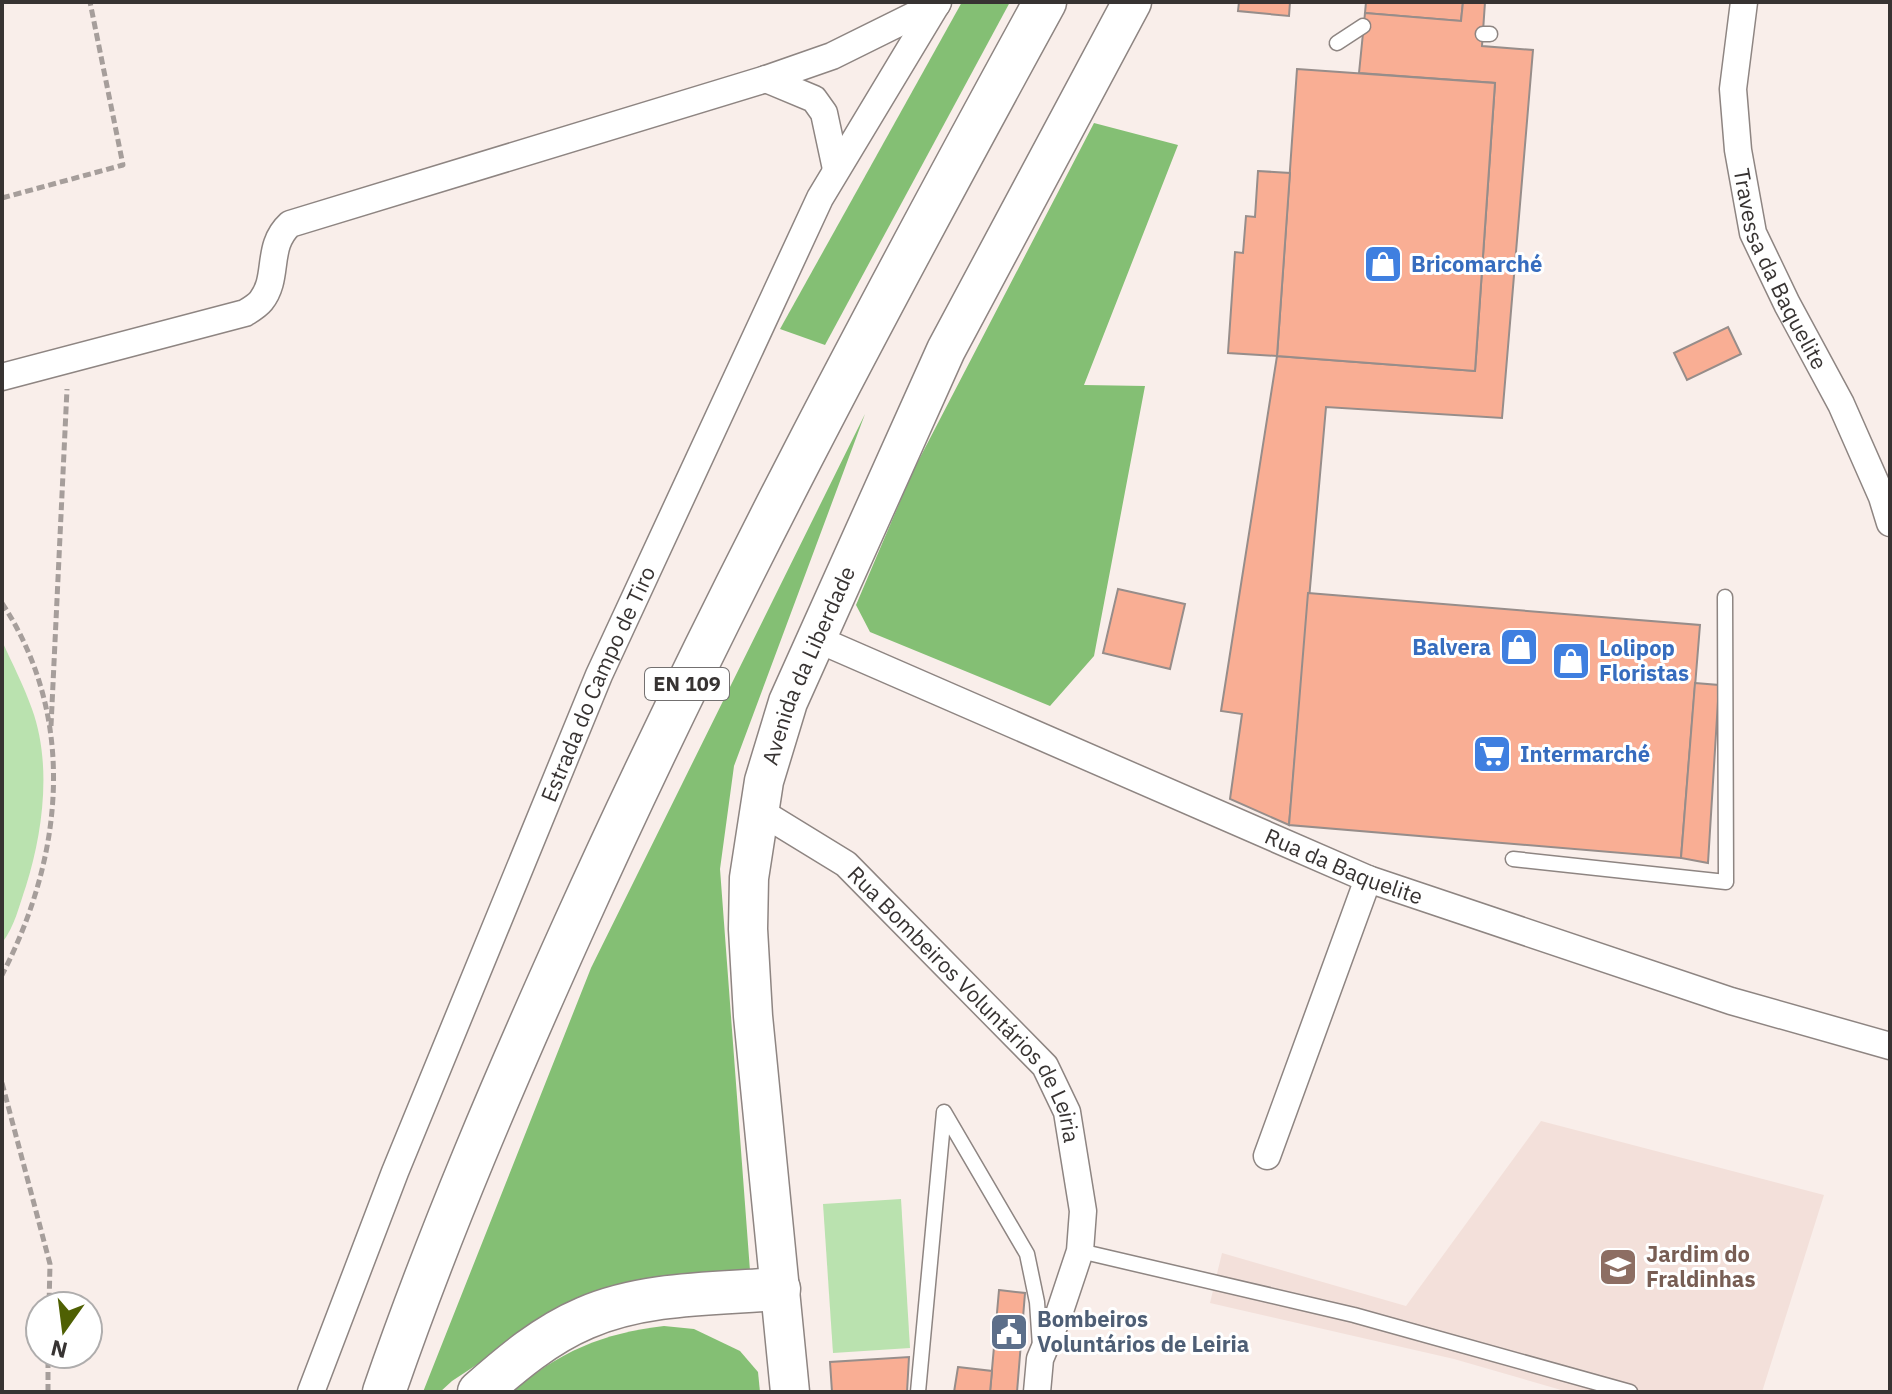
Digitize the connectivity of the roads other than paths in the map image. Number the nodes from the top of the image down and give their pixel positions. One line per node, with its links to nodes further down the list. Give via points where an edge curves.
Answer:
1 (1045, 2): 22 (main road, EN 109, via 875,314 666,729 495,1106)
2 (1132, 2): 12 (street, Avenida da Liberdade, via 965,312)
3 (1744, 2): 10 (street, Travessa da Baquelite, via 1733,89 1753,233 1841,404)
4 (938, 3): 7 (street, via 832,56); 8 (street, Estrada do Campo de Tiro)
5 (1363, 26): 6 (lane)
6 (1337, 43)
7 (766, 79): 8 (street, via 814,99 824,113); 9 (street, via 290,224 279,234 260,302 245,313)
8 (836, 169): 21 (street, Estrada do Campo de Tiro, via 599,675 395,1172)
9 (2, 377)
10 (1890, 523)
11 (1725, 597): 14 (lane, via 1726,882)
12 (817, 639): 13 (street, Avenida da Liberdade, via 779,729); 15 (street, Rua da Baquelite)
13 (758, 810): 18 (street, Rua Bombeiros Voluntários de Leiria, via 846,864 1045,1066 1067,1112 1083,1211); 19 (street, Avenida da Liberdade, via 749,878 750,966)
14 (1513, 859)
15 (1368, 879): 16 (street, Rua da Baquelite, via 1716,996); 17 (street)
16 (1890, 1046)
17 (1267, 1156)
18 (1080, 1251): 20 (street, Rua Bombeiros Voluntários de Leiria); 27 (lane, via 1354,1315)
19 (779, 1289): 23 (main road, via 683,1296 585,1317 544,1339); 24 (street, Avenida da Liberdade)
20 (1040, 1359): 25 (lane, via 1037,1302 1027,1254 944,1112); 26 (street, Rua Bombeiros Voluntários de Leiria)
21 (311, 1392)
22 (384, 1392)
23 (479, 1392)
24 (790, 1392)
25 (918, 1392)
26 (1037, 1392)
27 (1630, 1392)

